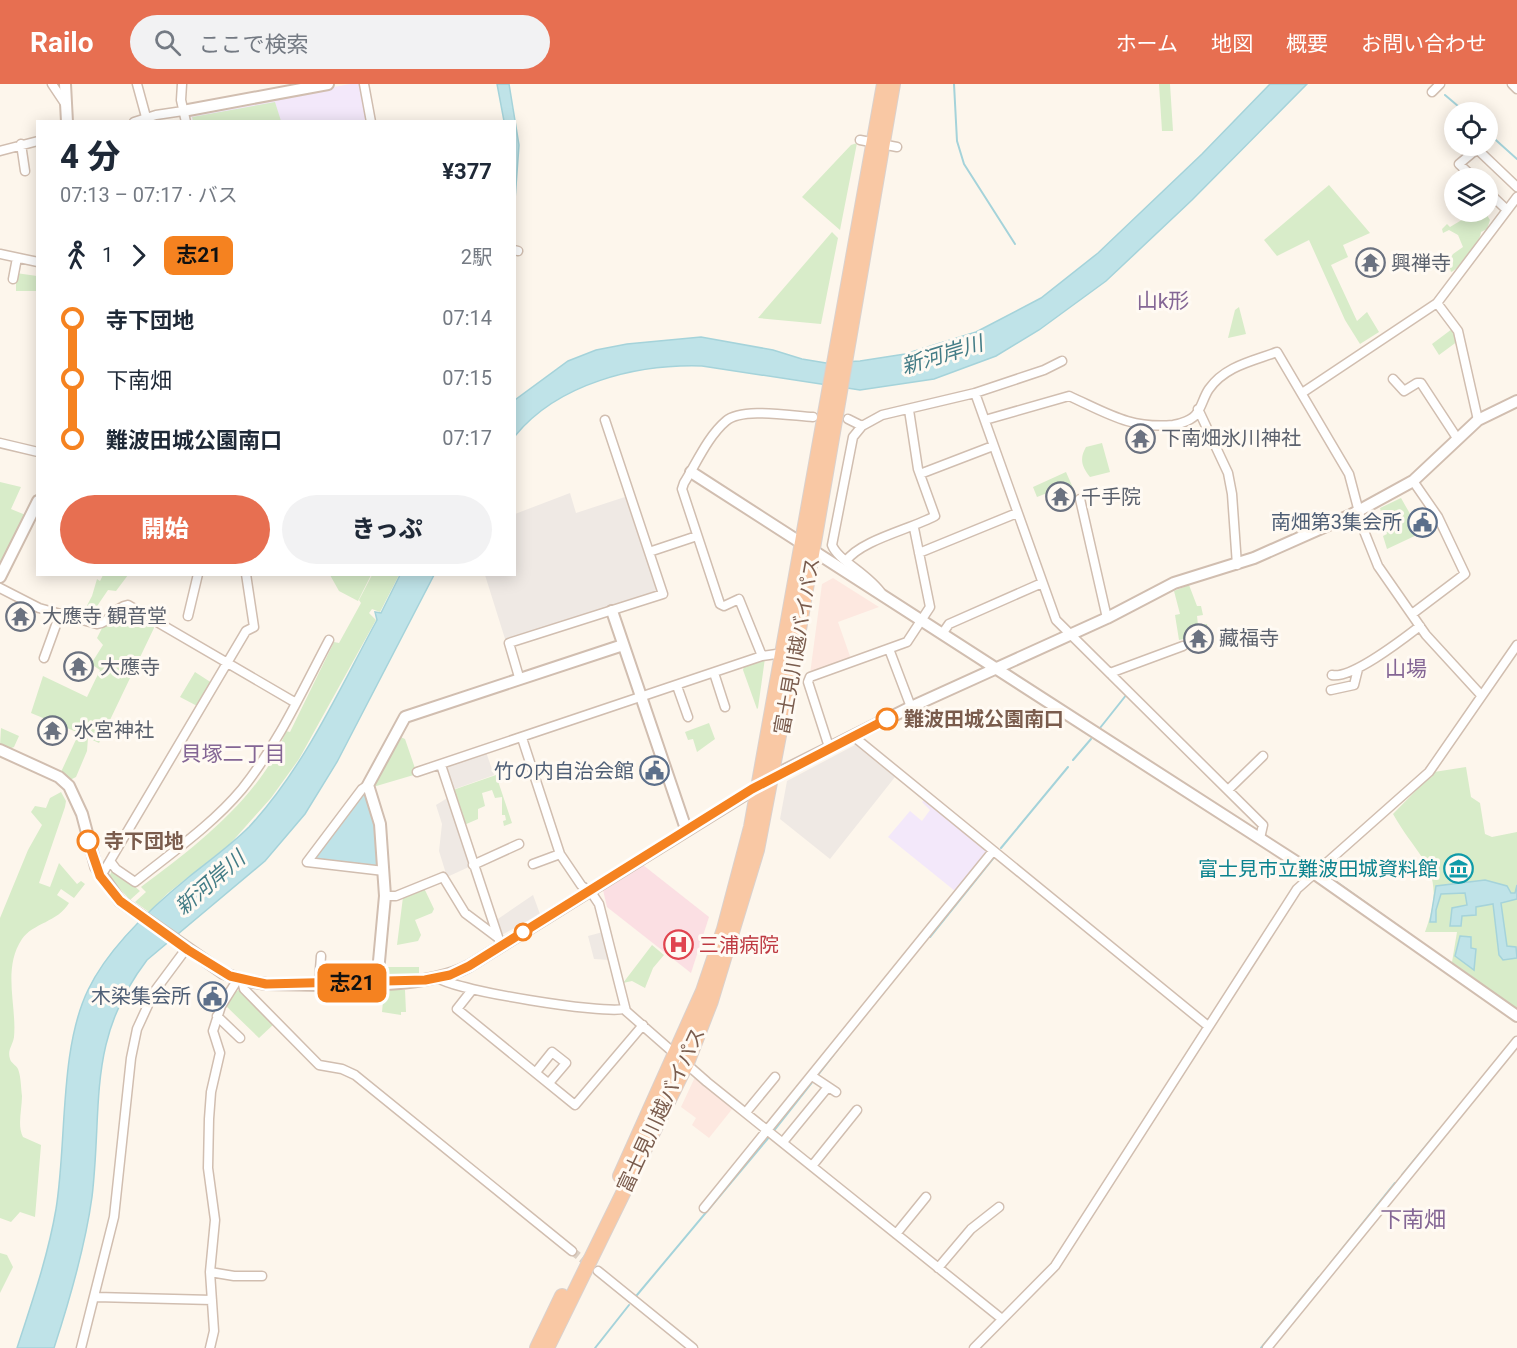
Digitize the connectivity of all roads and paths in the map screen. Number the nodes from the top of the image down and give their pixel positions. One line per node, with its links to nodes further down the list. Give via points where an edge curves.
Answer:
1 (52, 84): 13 (street)
2 (65, 84): 13 (street)
3 (137, 84): 15 (street)
4 (182, 84): 14 (street)
5 (328, 84): 14 (street)
6 (364, 84): 18 (street)
7 (884, 84): 21 (highway, 富士見川越バイパス)
8 (893, 84): 21 (highway, 富士見川越バイパス)
9 (1440, 84): 12 (street)
10 (1512, 84): 11 (street)
11 (1517, 89)
12 (1431, 93)
13 (66, 105): 16 (street)
14 (185, 116): 15 (street)
15 (146, 117): 17 (street)
16 (67, 120)
17 (139, 120)
18 (371, 120)
19 (36, 141): 20 (street)
20 (21, 144): 22 (street); 26 (street)
21 (878, 144): 62 (highway, 富士見川越バイパス)
22 (0, 151)
23 (1463, 168): 24 (street, via 1459,164 1477,149)
24 (1497, 168)
25 (1498, 169): 27 (street)
26 (25, 171)
27 (1517, 187)
28 (1517, 197): 30 (street)
29 (1498, 201): 30 (street)
30 (1507, 210): 35 (street)
31 (0, 254): 32 (street)
32 (17, 258): 33 (street); 34 (street)
33 (36, 262)
34 (13, 279)
35 (1437, 303): 39 (street); 47 (street, via 1458,331)
36 (1062, 361): 38 (street)
37 (1393, 379): 49 (street, via 1404,390 1421,383)
38 (975, 393): 42 (street); 46 (street)
39 (1302, 393): 41 (street, via 1277,352 1232,368 1210,387); 58 (street, via 1349,474)
40 (1517, 401): 47 (street)
41 (1198, 409): 46 (street, via 1197,414 1180,424 1150,427 1125,423 1069,396); 66 (street, via 1228,472)
42 (909, 410): 48 (street, via 882,415); 54 (street)
43 (813, 417): 53 (street, via 747,413 733,416 717,430)
44 (848, 419): 48 (street)
45 (605, 420): 63 (street)
46 (985, 420): 51 (street)
47 (1478, 420): 49 (street)
48 (862, 426): 65 (street, via 853,437 832,537 835,553)
49 (1457, 438): 55 (street)
50 (0, 443): 52 (street)
51 (993, 446): 54 (street); 59 (street)
52 (36, 452)
53 (691, 472): 61 (street, via 682,489); 62 (street)
54 (920, 474): 60 (street, via 936,513)
55 (1413, 481): 58 (street); 75 (street, via 1438,517 1465,574)
56 (1080, 500): 77 (street)
57 (36, 505): 69 (street)
58 (1359, 511): 66 (street); 75 (street, via 1375,560)
59 (1017, 513): 64 (street); 70 (street)
60 (914, 528): 64 (street); 65 (street, via 871,544)
61 (697, 536): 63 (street); 88 (street, via 720,604 739,599)
62 (807, 548): 72 (street); 87 (highway, 富士見川越バイパス); 112 (highway, 富士見川越バイパス)
63 (649, 552): 73 (street, via 663,594)
64 (919, 553): 78 (street, via 930,604)
65 (846, 561): 72 (street, via 873,581)
66 (1237, 565): 77 (street, via 1174,583)
67 (198, 576): 76 (street)
68 (246, 576): 90 (street, via 254,627 246,631)
69 (0, 577)
70 (1042, 583): 80 (street, via 949,624); 81 (street, via 1056,620)
71 (0, 588): 74 (street)
72 (883, 596): 78 (street)
73 (612, 611): 83 (street); 96 (street, via 509,643)
74 (60, 614): 89 (street); 90 (street, via 100,624 128,605)
75 (1412, 614): 79 (street)
76 (188, 616)
77 (1107, 618): 81 (street)
78 (922, 621): 80 (street); 86 (street, via 907,642)
79 (1420, 626): 92 (street); 99 (street)
80 (942, 634): 91 (street)
81 (1070, 635): 91 (street); 93 (street)
82 (329, 639): 101 (street)
83 (623, 645): 96 (street); 100 (street)
84 (1517, 645): 99 (street)
85 (1183, 646): 93 (street)
86 (889, 649): 103 (street); 107 (street, via 810,677)
87 (783, 653): 88 (street); 113 (highway, 富士見川越バイパス)
88 (762, 656): 94 (street)
89 (44, 658)
90 (227, 663): 101 (street); 121 (street)
91 (993, 669): 103 (street); 117 (street)
92 (1358, 669): 95 (street); 98 (street, via 1354,685)
93 (1110, 673): 115 (street)
94 (714, 674): 97 (street); 102 (street)
95 (1332, 675)
96 (519, 677): 114 (street, via 408,714)
97 (677, 686): 100 (street); 104 (street)
98 (1331, 690)
99 (1481, 695): 125 (street, via 1429,772)
100 (640, 698): 106 (street); 116 (street)
101 (296, 703): 121 (street, via 272,749 240,791 179,847 135,882)
102 (725, 707)
103 (911, 707): 105 (street)
104 (688, 717)
105 (853, 736): 107 (street); 119 (street)
106 (522, 738): 110 (street); 120 (street)
107 (829, 747): 112 (street)
108 (0, 750): 126 (street, via 59,777 69,786 82,814)
109 (1263, 756): 115 (street)
110 (441, 765): 111 (street); 123 (street)
111 (417, 772)
112 (773, 777): 113 (street); 145 (highway, 富士見川越バイパス, via 736,922)
113 (760, 784): 116 (street); 144 (highway, 富士見川越バイパス, via 724,929)
114 (368, 785): 124 (street, via 380,824); 124 (street, via 307,862)
115 (1228, 789): 117 (street, via 1263,825)
116 (686, 830): 127 (street)
117 (1260, 838): 125 (street)
118 (519, 844): 123 (street)
119 (993, 851): 141 (street); 148 (street)
120 (560, 854): 122 (street); 127 (street)
121 (110, 861): 126 (street)
122 (533, 864)
123 (473, 865): 129 (street)
124 (384, 871): 128 (street)
125 (1315, 874): 139 (street); 141 (street, via 1297,889)
126 (100, 876): 130 (street, via 115,896)
127 (588, 891): 129 (street); 137 (street, via 599,904)
128 (385, 896): 129 (street, via 396,896 443,877 465,913); 135 (street)
129 (499, 941): 132 (street, via 459,971)
130 (183, 950): 133 (street); 166 (street, via 154,992 134,1042 114,1217)
131 (321, 956): 134 (street)
132 (438, 978): 135 (street); 136 (street)
133 (240, 980): 134 (street, via 266,984); 138 (street); 161 (street, via 319,1065 355,1076)
134 (319, 983): 135 (street)
135 (377, 983)
136 (472, 990): 137 (street); 146 (street, via 457,1009)
137 (624, 1009): 140 (street)
138 (217, 1016): 142 (street); 164 (street, via 213,1034 220,1053 211,1092 208,1151 215,1220)
139 (1517, 1016)
140 (643, 1025): 144 (street); 149 (street, via 575,1105)
141 (1208, 1026): 168 (street, via 1055,1266)
142 (240, 1038)
143 (1517, 1041): 175 (street)
144 (676, 1053): 145 (street); 171 (highway, 富士見川越バイパス)
145 (687, 1063): 153 (street); 172 (highway, 富士見川越バイパス)
146 (536, 1072): 149 (street); 149 (street, via 552,1052 566,1063)
147 (775, 1077): 153 (street)
148 (814, 1077): 150 (street); 154 (street)
149 (549, 1083)
150 (828, 1086): 151 (street); 155 (street)
151 (836, 1092)
152 (857, 1110): 156 (street)
153 (747, 1111): 154 (street)
154 (770, 1132): 155 (street); 159 (street)
155 (783, 1142): 156 (street)
156 (812, 1166): 160 (street)
157 (926, 1197): 160 (street)
158 (999, 1207): 162 (street, via 971,1229)
159 (704, 1208)
160 (896, 1234): 162 (street)
161 (572, 1251)
162 (938, 1268): 168 (street)
163 (598, 1271): 173 (street)
164 (210, 1272): 165 (street); 167 (street)
165 (262, 1276)
166 (96, 1296): 167 (street); 169 (street)
167 (213, 1300): 170 (street)
168 (1002, 1319): 174 (street)
169 (81, 1348)
170 (210, 1348)
171 (537, 1348)
172 (547, 1348)
173 (693, 1348)
174 (974, 1348)
175 (1267, 1348)

